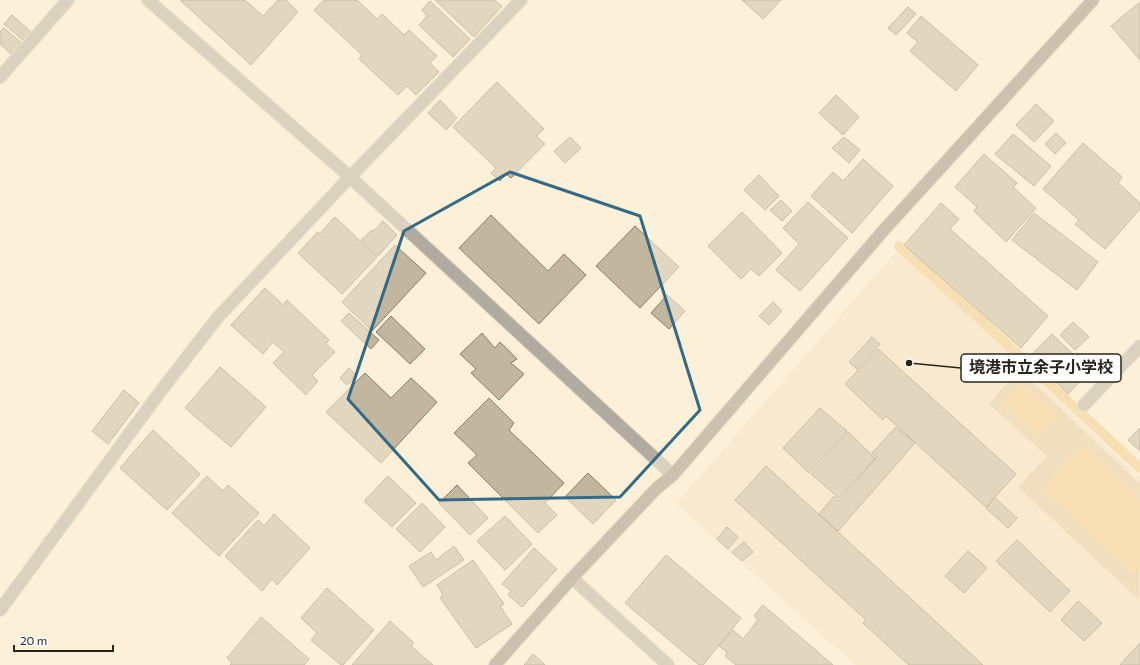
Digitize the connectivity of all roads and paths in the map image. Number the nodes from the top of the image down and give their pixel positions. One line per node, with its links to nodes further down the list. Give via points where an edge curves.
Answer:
1 (68, 0): 5 (lane)
2 (148, 0): 6 (lane)
3 (521, 0): 6 (lane)
4 (1094, 0): 9 (street, via 883,231)
5 (0, 77)
6 (350, 177): 9 (lane); 11 (lane, via 218,317)
7 (1140, 346): 8 (lane)
8 (1084, 405)
9 (673, 475): 10 (street, via 657,488)
10 (572, 578): 12 (street); 13 (lane)
11 (0, 610)
12 (495, 665)
13 (668, 665)

